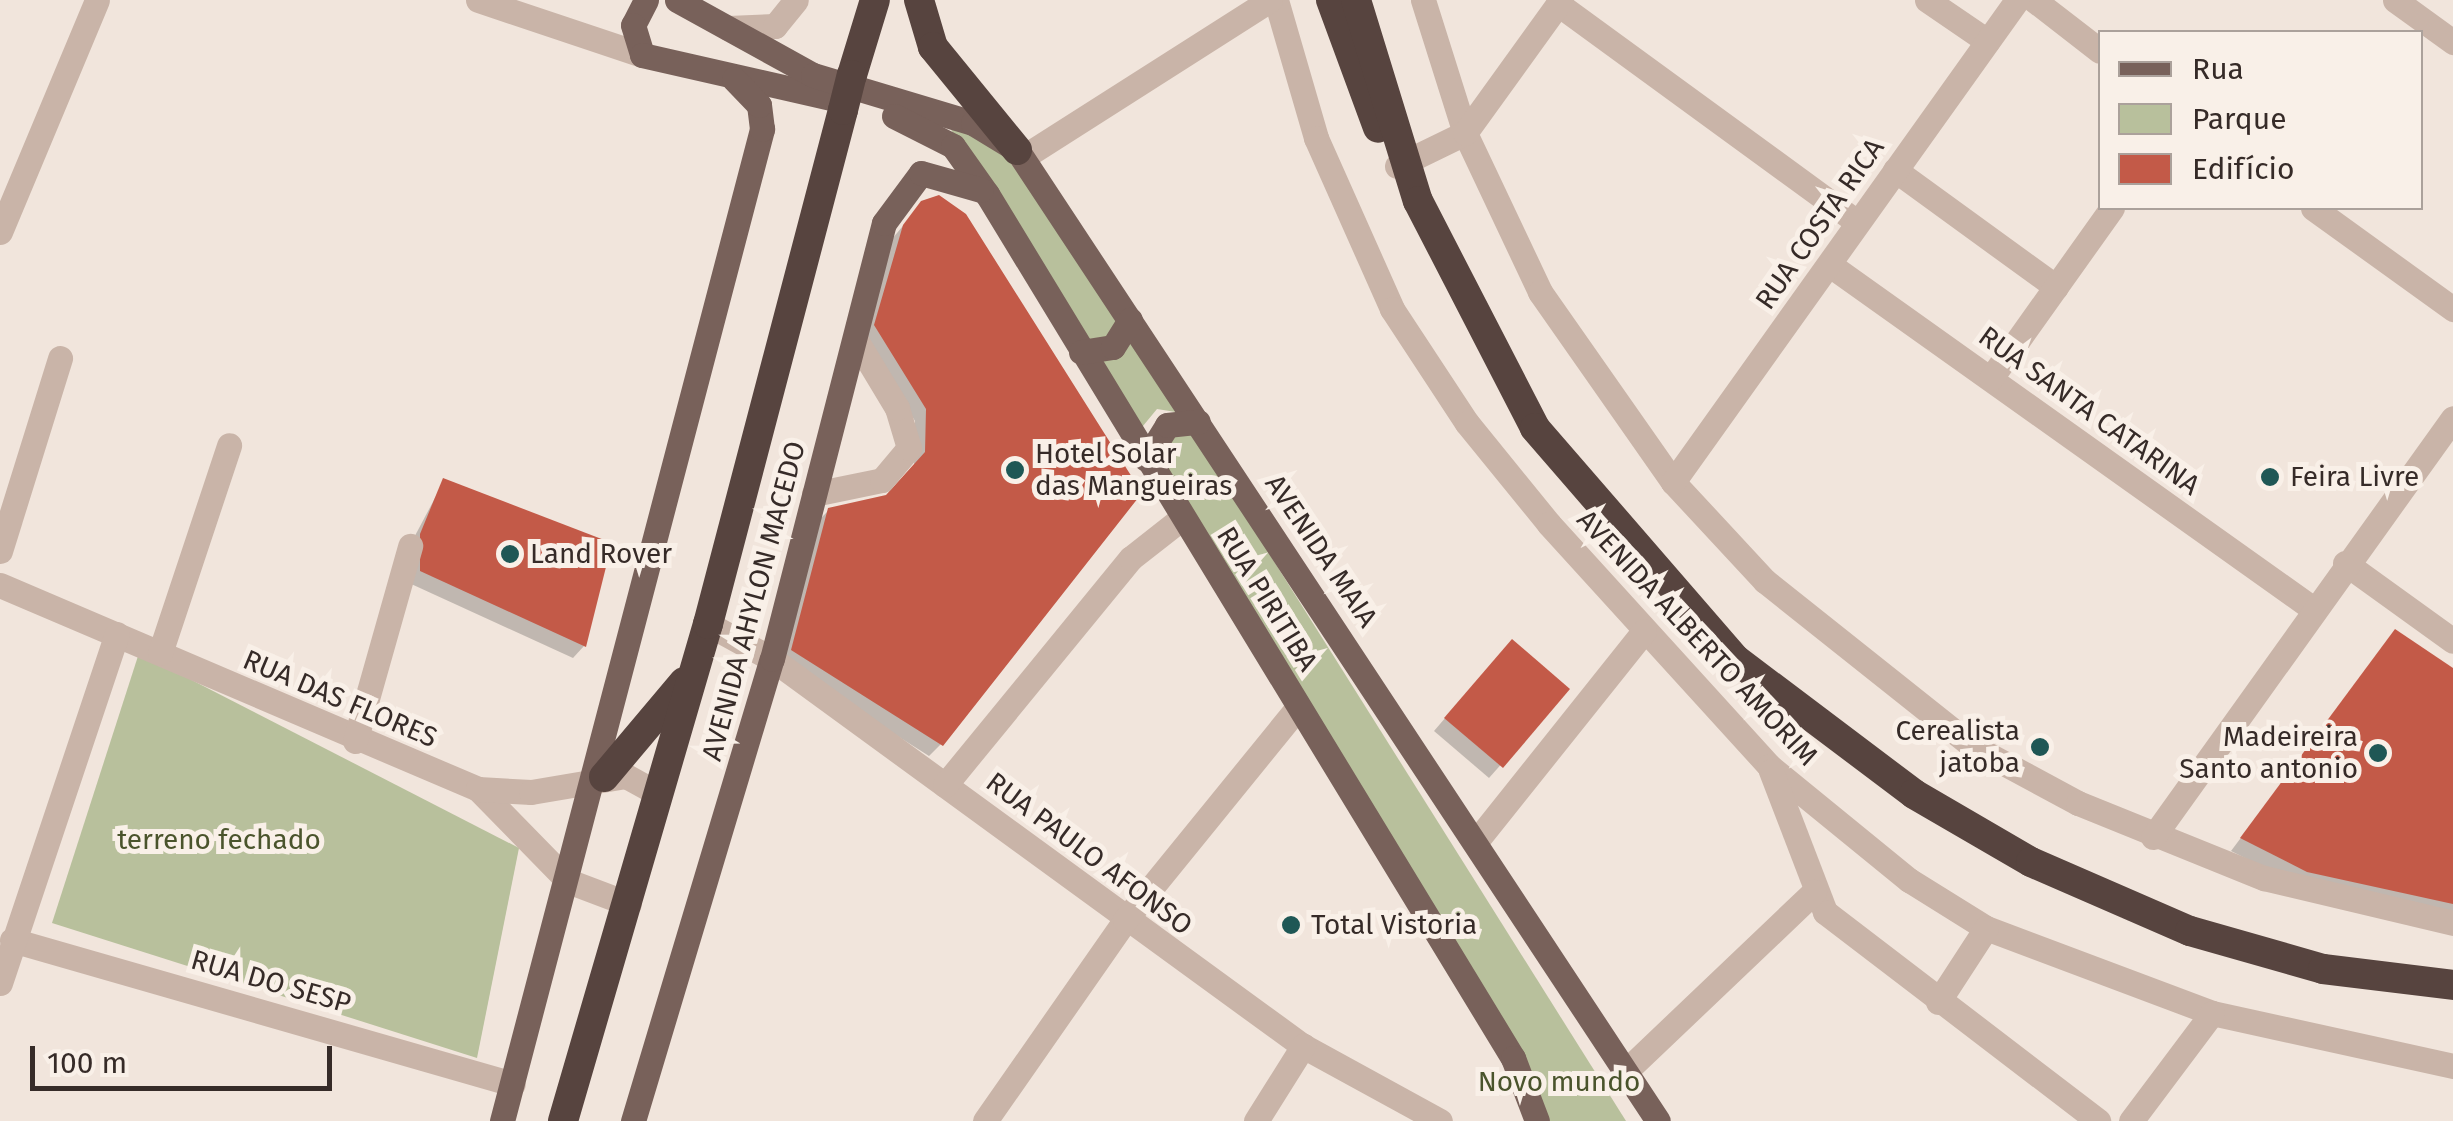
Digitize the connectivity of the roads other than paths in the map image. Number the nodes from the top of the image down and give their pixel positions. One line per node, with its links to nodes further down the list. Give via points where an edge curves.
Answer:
1 (97, 0): 34 (street)
2 (478, 0): 22 (street)
3 (646, 0): 22 (main road, via 633,24)
4 (678, 0): 18 (main road, AVENIDA MAIA)
5 (796, 0): 18 (street, via 775,26)
6 (918, 0): 24 (highway, via 933,48)
7 (936, 0): 24 (street)
8 (1273, 0): 27 (street); 56 (street, AVENIDA ALBERTO AMORIM, via 1316,138 1392,309 1467,424)
9 (1331, 0): 28 (highway)
10 (1356, 0): 28 (highway)
11 (1422, 0): 26 (street)
12 (1926, 0): 19 (street)
13 (2017, 0): 19 (street, RUA COSTA RICA)
14 (2034, 0): 21 (street)
15 (2395, 0): 20 (street)
16 (1560, 2): 26 (street); 33 (street)
17 (871, 5): 25 (highway, bridge, via 852,75)
18 (728, 28): 27 (main road, AVENIDA MAIA, via 812,75 973,123)
19 (1987, 42): 29 (street, RUA COSTA RICA)
20 (2453, 42)
21 (2098, 49)
22 (642, 55): 23 (main road, RUA PIRITIBA)
23 (734, 78): 25 (main road, RUA PIRITIBA); 65 (main road, via 759,105 762,129)
24 (966, 90): 27 (highway)
25 (855, 109): 30 (main road, RUA PIRITIBA, via 939,134); 55 (highway)
26 (1466, 133): 28 (street); 47 (street, via 1540,292)
27 (1019, 154): 38 (main road, AVENIDA MAIA)
28 (1403, 164): 79 (highway, via 1536,428 1651,570 1803,717 2032,862 2190,932 2324,969)
29 (1894, 170): 33 (street, RUA COSTA RICA); 36 (street)
30 (987, 194): 39 (main road, AVENIDA AHYLON MACEDO, via 936,172 905,184 884,223); 40 (main road, RUA PIRITIBA)
31 (2111, 210): 36 (street)
32 (2316, 210): 37 (street)
33 (1857, 222): 35 (street, RUA COSTA RICA)
34 (0, 232)
35 (1830, 265): 42 (street, RUA SANTA CATARINA); 47 (street, RUA COSTA RICA)
36 (2056, 286): 42 (street)
37 (2453, 309)
38 (1130, 320): 40 (main road, via 1113,347); 44 (main road, AVENIDA MAIA)
39 (856, 340): 48 (main road, AVENIDA AHYLON MACEDO); 48 (street, via 897,408 909,448 882,480)
40 (1081, 352): 46 (main road, RUA PIRITIBA)
41 (60, 358): 51 (street)
42 (1991, 378): 54 (street, RUA SANTA CATARINA)
43 (2453, 418): 52 (street)
44 (1198, 422): 46 (main road, via 1166,425); 70 (main road, AVENIDA MAIA)
45 (228, 445): 59 (street)
46 (1146, 460): 49 (main road, RUA PIRITIBA)
47 (1673, 482): 69 (street, via 1866,670 1974,747)
48 (814, 494): 60 (main road, AVENIDA AHYLON MACEDO)
49 (1182, 518): 62 (main road, RUA PIRITIBA); 66 (street, via 1130,558)
50 (410, 546): 63 (street)
51 (0, 551)
52 (2345, 564): 54 (street); 58 (street)
53 (0, 585): 57 (street, RUA DAS FLORES)
54 (2312, 608): 69 (street)
55 (708, 624): 60 (street, RUA PAULO AFONSO); 61 (highway)
56 (1644, 631): 64 (street, AVENIDA ALBERTO AMORIM); 70 (street)
57 (117, 634): 59 (street, RUA DAS FLORES); 77 (street)
58 (2453, 641)
59 (160, 653): 63 (street, RUA DAS FLORES)
60 (772, 659): 66 (street, RUA PAULO AFONSO); 88 (main road, AVENIDA AHYLON MACEDO)
61 (692, 671): 65 (highway); 68 (highway)
62 (1298, 707): 74 (street); 92 (main road, RUA PIRITIBA, via 1513,1058)
63 (356, 741): 67 (street, RUA DAS FLORES)
64 (1769, 766): 72 (street); 76 (street, AVENIDA ALBERTO AMORIM, via 1909,880)
65 (595, 779): 67 (street); 68 (street, via 638,780); 71 (main road)
66 (945, 785): 74 (street, RUA PAULO AFONSO)
67 (478, 789): 71 (street, RUA DAS FLORES)
68 (659, 794): 73 (highway)
69 (2154, 838): 75 (street, via 2357,906)
70 (1478, 839): 84 (main road, AVENIDA MAIA)
71 (563, 878): 73 (street, RUA DAS FLORES); 85 (main road)
72 (1814, 892): 80 (street, via 1842,929); 84 (street)
73 (630, 904): 87 (highway)
74 (1125, 920): 82 (street, RUA PAULO AFONSO); 89 (street)
75 (2453, 923)
76 (1986, 928): 80 (street); 81 (street, AVENIDA ALBERTO AMORIM)
77 (12, 940): 78 (street); 85 (street, RUA DO SESP)
78 (0, 983)
79 (2453, 985)
80 (1938, 1002): 94 (street)
81 (2212, 1013): 83 (street, AVENIDA ALBERTO AMORIM); 95 (street)
82 (1302, 1046): 90 (street); 91 (street, RUA PAULO AFONSO)
83 (2453, 1066)
84 (1628, 1069): 93 (main road, AVENIDA MAIA)
85 (514, 1084): 86 (main road)
86 (502, 1121)
87 (562, 1121)
88 (634, 1121)
89 (985, 1121)
90 (1256, 1121)
91 (1440, 1121)
92 (1537, 1121)
93 (1658, 1121)
94 (2098, 1121)
95 (2131, 1121)

